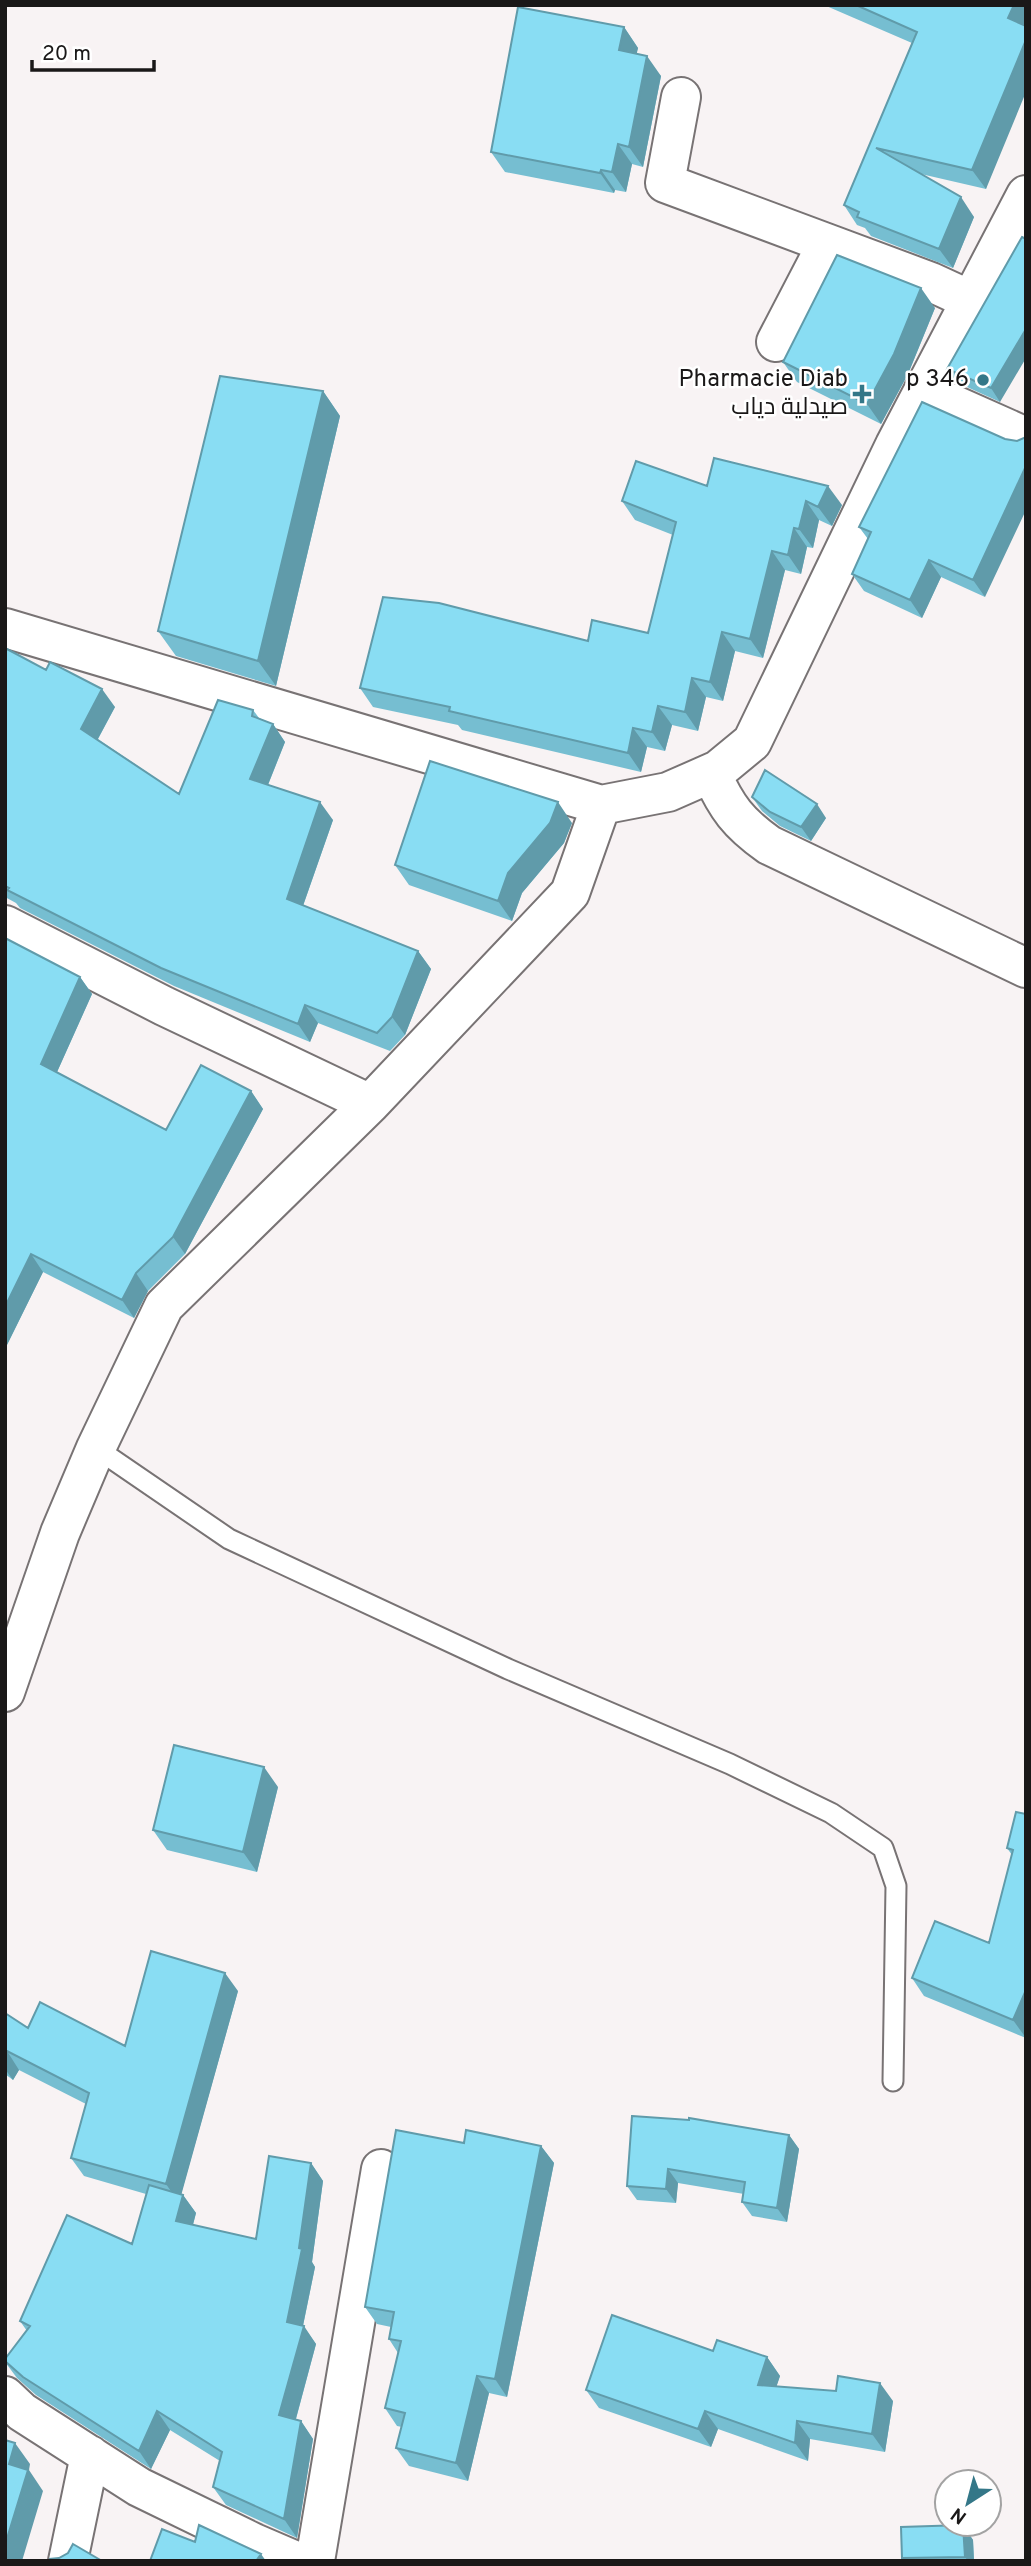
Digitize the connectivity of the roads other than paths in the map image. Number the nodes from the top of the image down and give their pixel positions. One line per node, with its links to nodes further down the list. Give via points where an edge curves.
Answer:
1 (681, 97): 3 (street, via 665,183)
2 (1021, 216): 4 (street)
3 (827, 244): 4 (street); 5 (street)
4 (970, 300): 6 (street)
5 (776, 342)
6 (923, 391): 7 (street); 9 (street, via 752,742)
7 (1026, 437)
8 (5, 628): 10 (street)
9 (711, 774): 10 (street, via 668,792); 12 (street, via 744,827 769,845)
10 (601, 805): 13 (street, via 570,893)
11 (5, 925): 13 (street)
12 (1026, 968)
13 (370, 1104): 14 (street, via 164,1306)
14 (96, 1448): 15 (street, via 60,1533); 16 (lane, via 229,1539 508,1669 730,1763 831,1813 884,1848 896,1886)
15 (5, 1692)
16 (892, 2081)
17 (381, 2169): 22 (street)
18 (5, 2396): 19 (street)
19 (90, 2455): 20 (street); 21 (street, via 139,2487)
20 (68, 2561)
21 (296, 2561)
22 (315, 2561)

